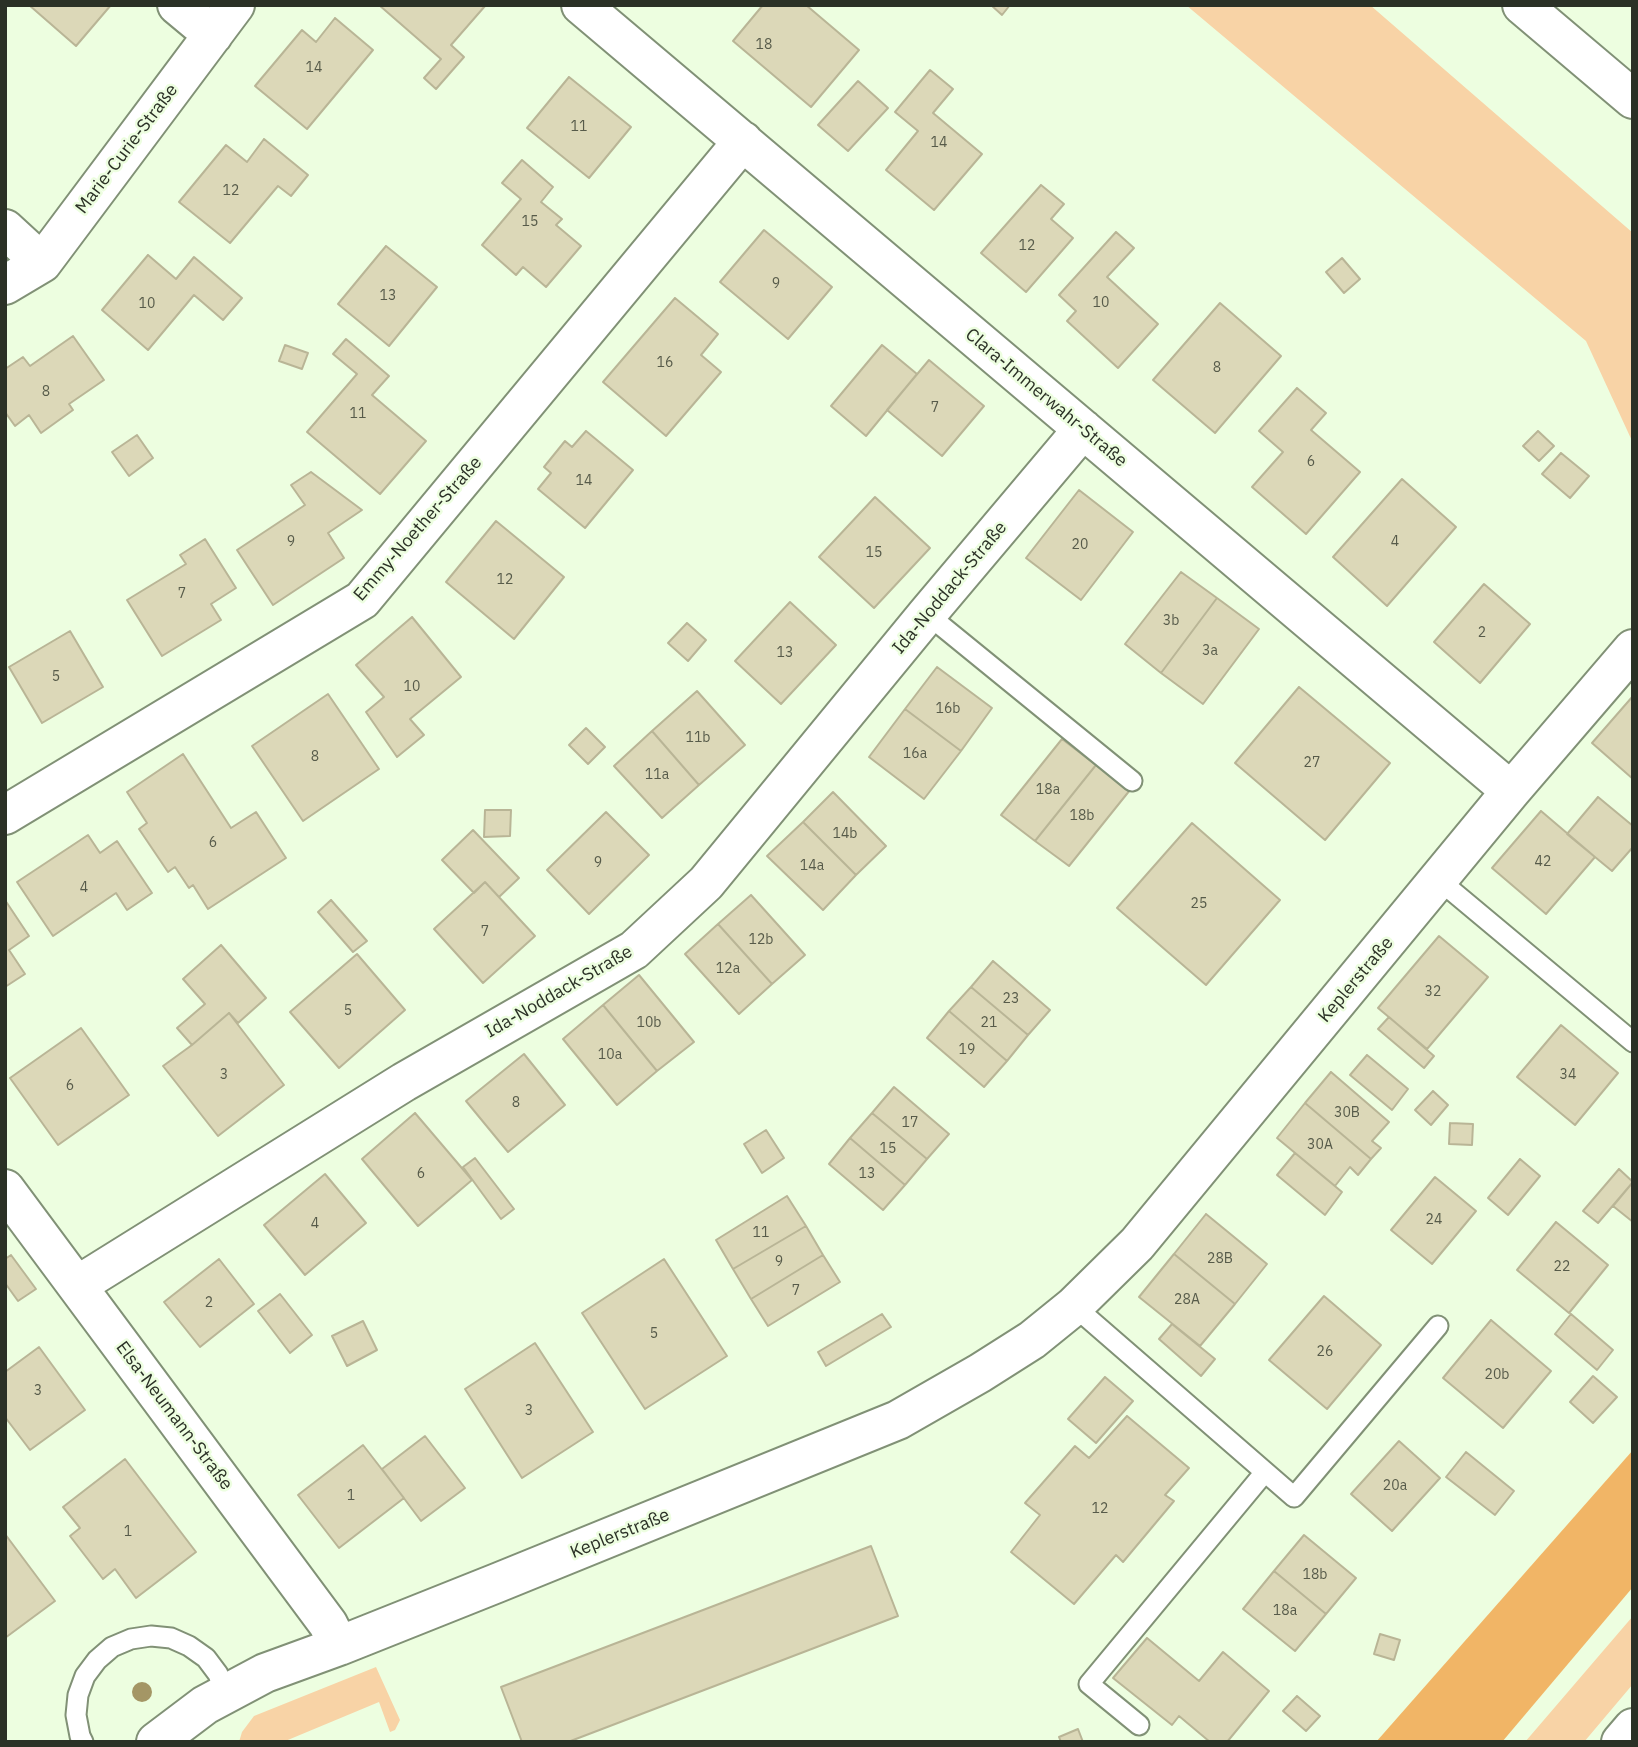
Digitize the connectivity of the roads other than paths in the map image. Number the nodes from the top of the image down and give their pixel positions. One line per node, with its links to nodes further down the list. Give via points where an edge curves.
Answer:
1 (177, 5): 5 (main road)
2 (236, 5): 5 (main road, Marie-Curie-Straße)
3 (581, 5): 7 (main road, Clara-Immerwahr-Straße)
4 (1522, 5): 6 (main road)
5 (213, 35): 9 (main road, Marie-Curie-Straße)
6 (1633, 99)
7 (743, 141): 11 (main road, Clara-Immerwahr-Straße); 16 (main road, Emmy-Noether-Straße, via 362,600)
8 (5, 229): 9 (main road)
9 (42, 263): 10 (main road, Marie-Curie-Straße)
10 (5, 285)
11 (1083, 429): 12 (main road, Ida-Noddack-Straße); 15 (main road, Clara-Immerwahr-Straße)
12 (928, 614): 14 (lane); 20 (main road, Ida-Noddack-Straße, via 706,883 634,950 404,1082)
13 (1633, 649): 15 (main road, Keplerstraße)
14 (1132, 781)
15 (1511, 791): 17 (main road, Keplerstraße)
16 (5, 815)
17 (1439, 880): 18 (lane); 21 (main road, Keplerstraße, via 1137,1244)
18 (1633, 1042)
19 (5, 1189): 20 (main road, Elsa-Neumann-Straße)
20 (78, 1285): 24 (main road, Elsa-Neumann-Straße, via 328,1624)
21 (1074, 1306): 23 (lane); 24 (main road, Keplerstraße, via 1032,1340 898,1420)
22 (1438, 1325): 23 (lane, via 1294,1497)
23 (1265, 1472): 26 (lane, via 1089,1684)
24 (339, 1646): 25 (main road, Keplerstraße)
25 (225, 1693): 28 (lane, via 206,1658 189,1646 151,1636 131,1639 112,1647 85,1676 76,1715); 29 (main road, Keplerstraße)
26 (1139, 1725)
27 (1633, 1728): 30 (main road)
28 (83, 1742)
29 (156, 1742)
30 (1621, 1742)

